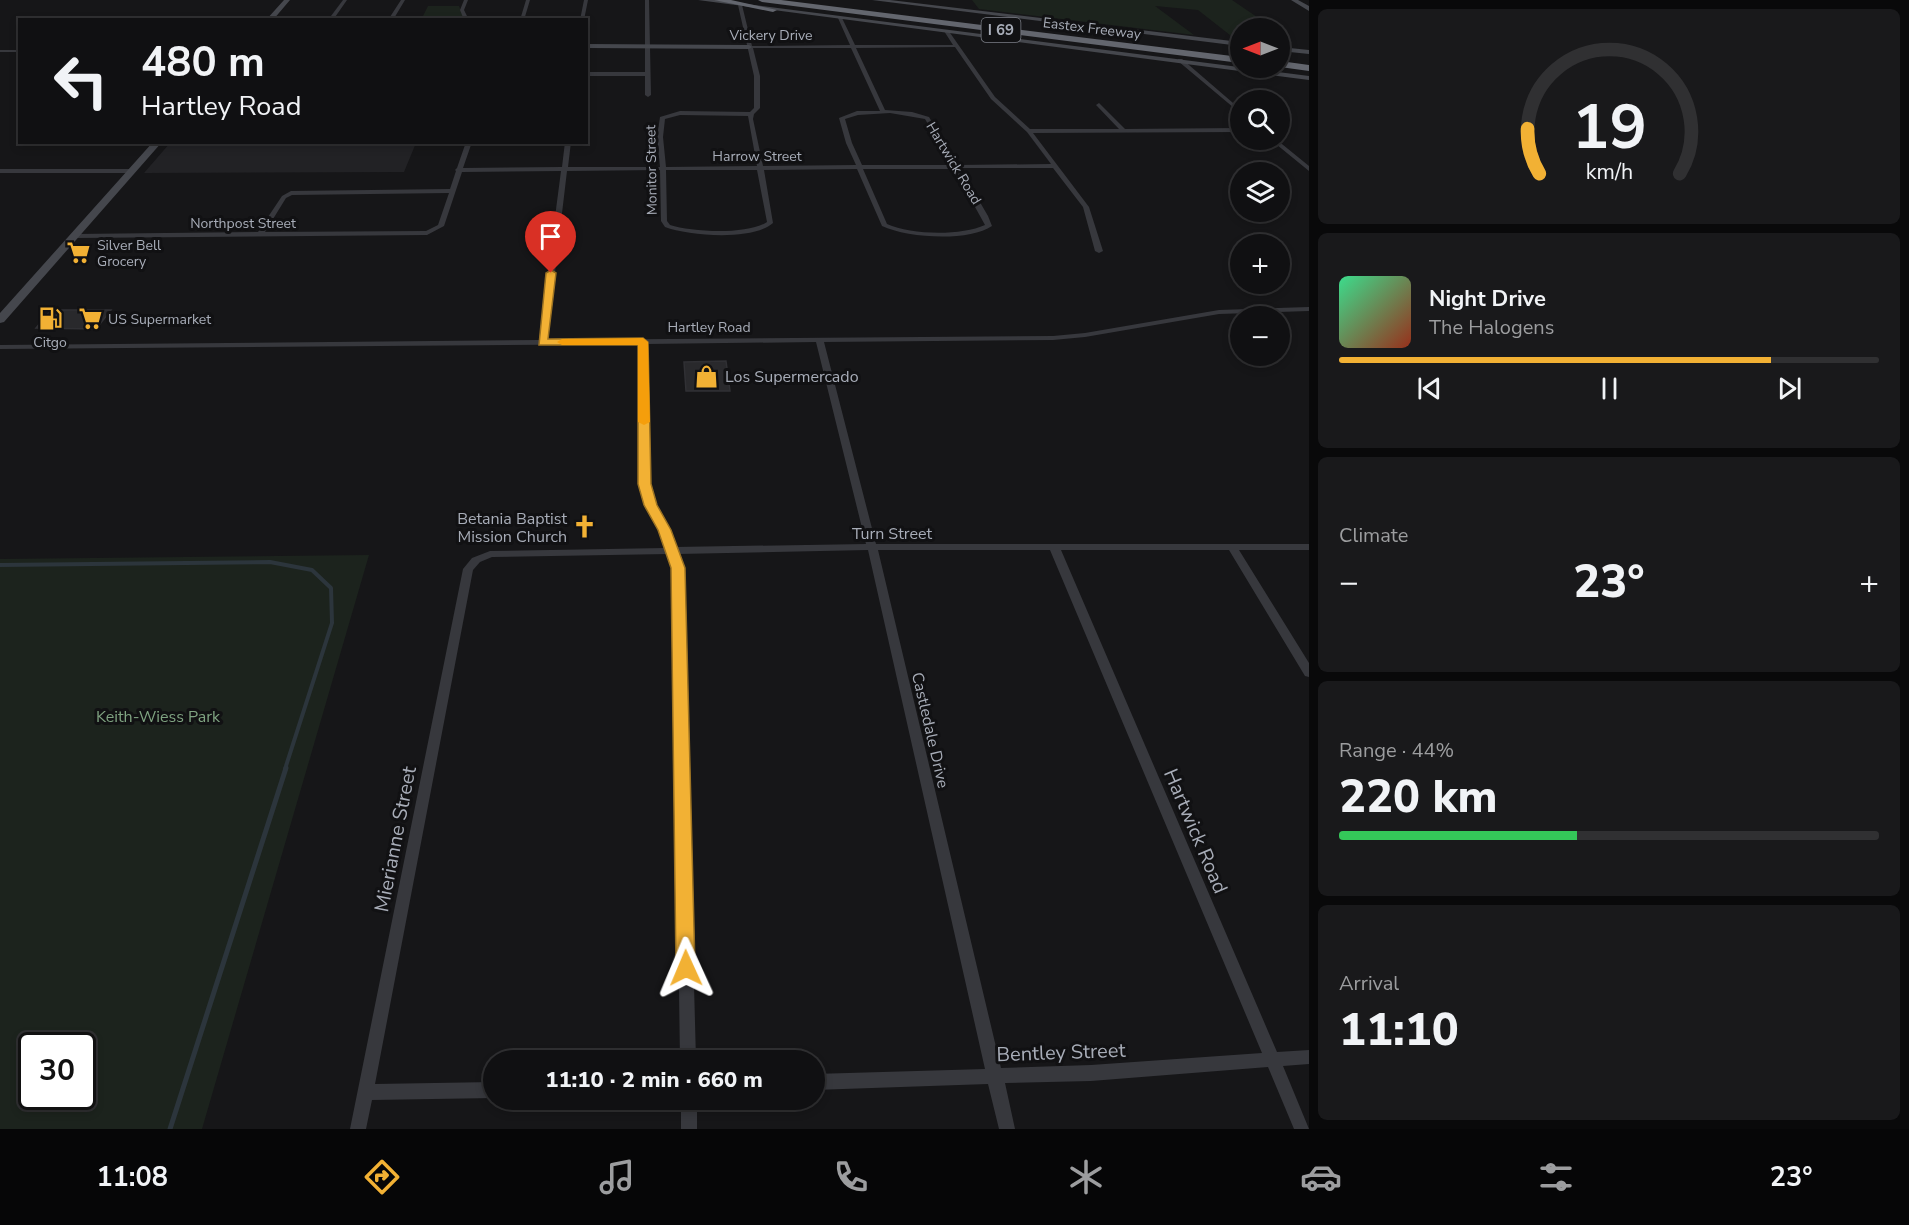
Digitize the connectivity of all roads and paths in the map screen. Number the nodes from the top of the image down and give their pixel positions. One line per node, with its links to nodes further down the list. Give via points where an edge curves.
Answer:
1 (287, 0): 19 (main road)
2 (345, 0): 20 (street)
3 (403, 0): 21 (street)
4 (466, 0): 22 (street, via 462,10)
5 (528, 0): 23 (street)
6 (586, 0): 24 (street)
7 (647, 0): 33 (street)
8 (701, 0): 16 (main road)
9 (718, 0): 18 (highway)
10 (762, 0): 40 (highway, Eastex Freeway / I 69)
11 (793, 0): 41 (highway, I 69)
12 (823, 0): 34 (highway, Eastex Freeway / I 69)
13 (875, 0): 15 (main road)
14 (1294, 0): 17 (main road)
15 (897, 3): 28 (main road); 34 (highway)
16 (740, 5): 18 (main road); 30 (street)
17 (1309, 9)
18 (773, 10): 25 (main road)
19 (271, 18)
20 (332, 18)
21 (391, 18)
22 (466, 18)
23 (523, 18)
24 (582, 18)
25 (840, 18): 26 (main road); 31 (street)
26 (914, 27): 27 (main road); 42 (highway)
27 (946, 31): 32 (street); 43 (main road)
28 (1230, 43)
29 (588, 46): 33 (main road, Vickery Drive)
30 (749, 46): 31 (street, Vickery Drive); 33 (main road, Vickery Drive); 53 (street, via 757,76 757,108)
31 (852, 46): 32 (street, Vickery Drive); 52 (street, via 882,109)
32 (955, 46): 56 (street, via 993,98)
33 (648, 47): 47 (street)
34 (1208, 48): 39 (highway, Eastex Freeway / I 69)
35 (1290, 50): 38 (main road)
36 (0, 51): 37 (street)
37 (18, 51)
38 (1309, 52)
39 (1230, 54)
40 (1230, 56)
41 (1230, 56)
42 (1230, 56)
43 (1180, 60): 48 (main road); 50 (street)
44 (1290, 61): 45 (highway)
45 (1309, 64)
46 (588, 74): 47 (street)
47 (648, 74): 49 (street)
48 (1309, 78)
49 (648, 95)
50 (1230, 102)
51 (1099, 105): 54 (street)
52 (888, 113): 62 (street, via 857,113 842,118); 63 (street, Hartwick Road, via 927,118)
53 (751, 114): 65 (street, Monitor Street, via 664,116 660,137); 66 (street)
54 (1122, 130): 55 (street); 56 (street)
55 (1230, 130)
56 (1029, 131): 61 (street)
57 (156, 144): 70 (main road)
58 (468, 144): 68 (street)
59 (568, 144): 64 (street)
60 (1286, 150): 67 (street)
61 (1055, 166): 63 (street, Harrow Street); 74 (street, via 1086,207)
62 (860, 167): 63 (street, Harrow Street); 63 (street, Hartwick Road, via 884,225 900,231 984,230 989,226); 66 (street, Harrow Street)
63 (957, 167)
64 (564, 168): 65 (street, Harrow Street); 68 (street, Harrow Street); 78 (street)
65 (663, 168): 66 (street, Harrow Street); 66 (street, Monitor Street, via 665,224 682,232 715,232 768,227 770,217)
66 (760, 168)
67 (1309, 169)
68 (458, 170): 71 (street)
69 (0, 171): 70 (street)
70 (133, 171): 73 (main road)
71 (452, 191): 72 (street, via 291,193 284,197); 72 (street, Northpost Street, via 441,226 427,233)
72 (260, 235): 73 (street, Northpost Street)
73 (75, 236): 76 (main road)
74 (1099, 251)
75 (1309, 309): 77 (street, Hartley Road, via 1219,312 1061,337)
76 (0, 320)
77 (819, 340): 79 (street, Hartley Road); 81 (street, Castledale Drive)
78 (543, 342): 79 (street, Hartley Road); 80 (street, Hartley Road)
79 (643, 342): 85 (street, via 644,484)
80 (0, 347)
81 (872, 548): 83 (street, Turn Street); 85 (street, Turn Street); 91 (street, Castledale Drive)
82 (1309, 548): 84 (street, Turn Street)
83 (1055, 549): 84 (street, Turn Street); 90 (street, Hartwick Road)
84 (1233, 549): 87 (street)
85 (672, 550): 86 (street, Turn Street, via 489,554); 88 (street, via 678,568)
86 (476, 560): 94 (street, Mierianne Street, via 468,569)
87 (1309, 673)
88 (688, 1050)
89 (1309, 1057): 90 (street, Bentley Street)
90 (1273, 1061): 91 (street, Bentley Street); 99 (street, Hartwick Road)
91 (995, 1076): 92 (street, Bentley Street); 98 (street, Castledale Drive)
92 (825, 1082)
93 (483, 1090): 94 (street)
94 (366, 1092): 96 (street, Mierianne Street)
95 (689, 1110): 97 (street)
96 (358, 1129)
97 (689, 1129)
98 (1007, 1129)
99 (1302, 1129)

